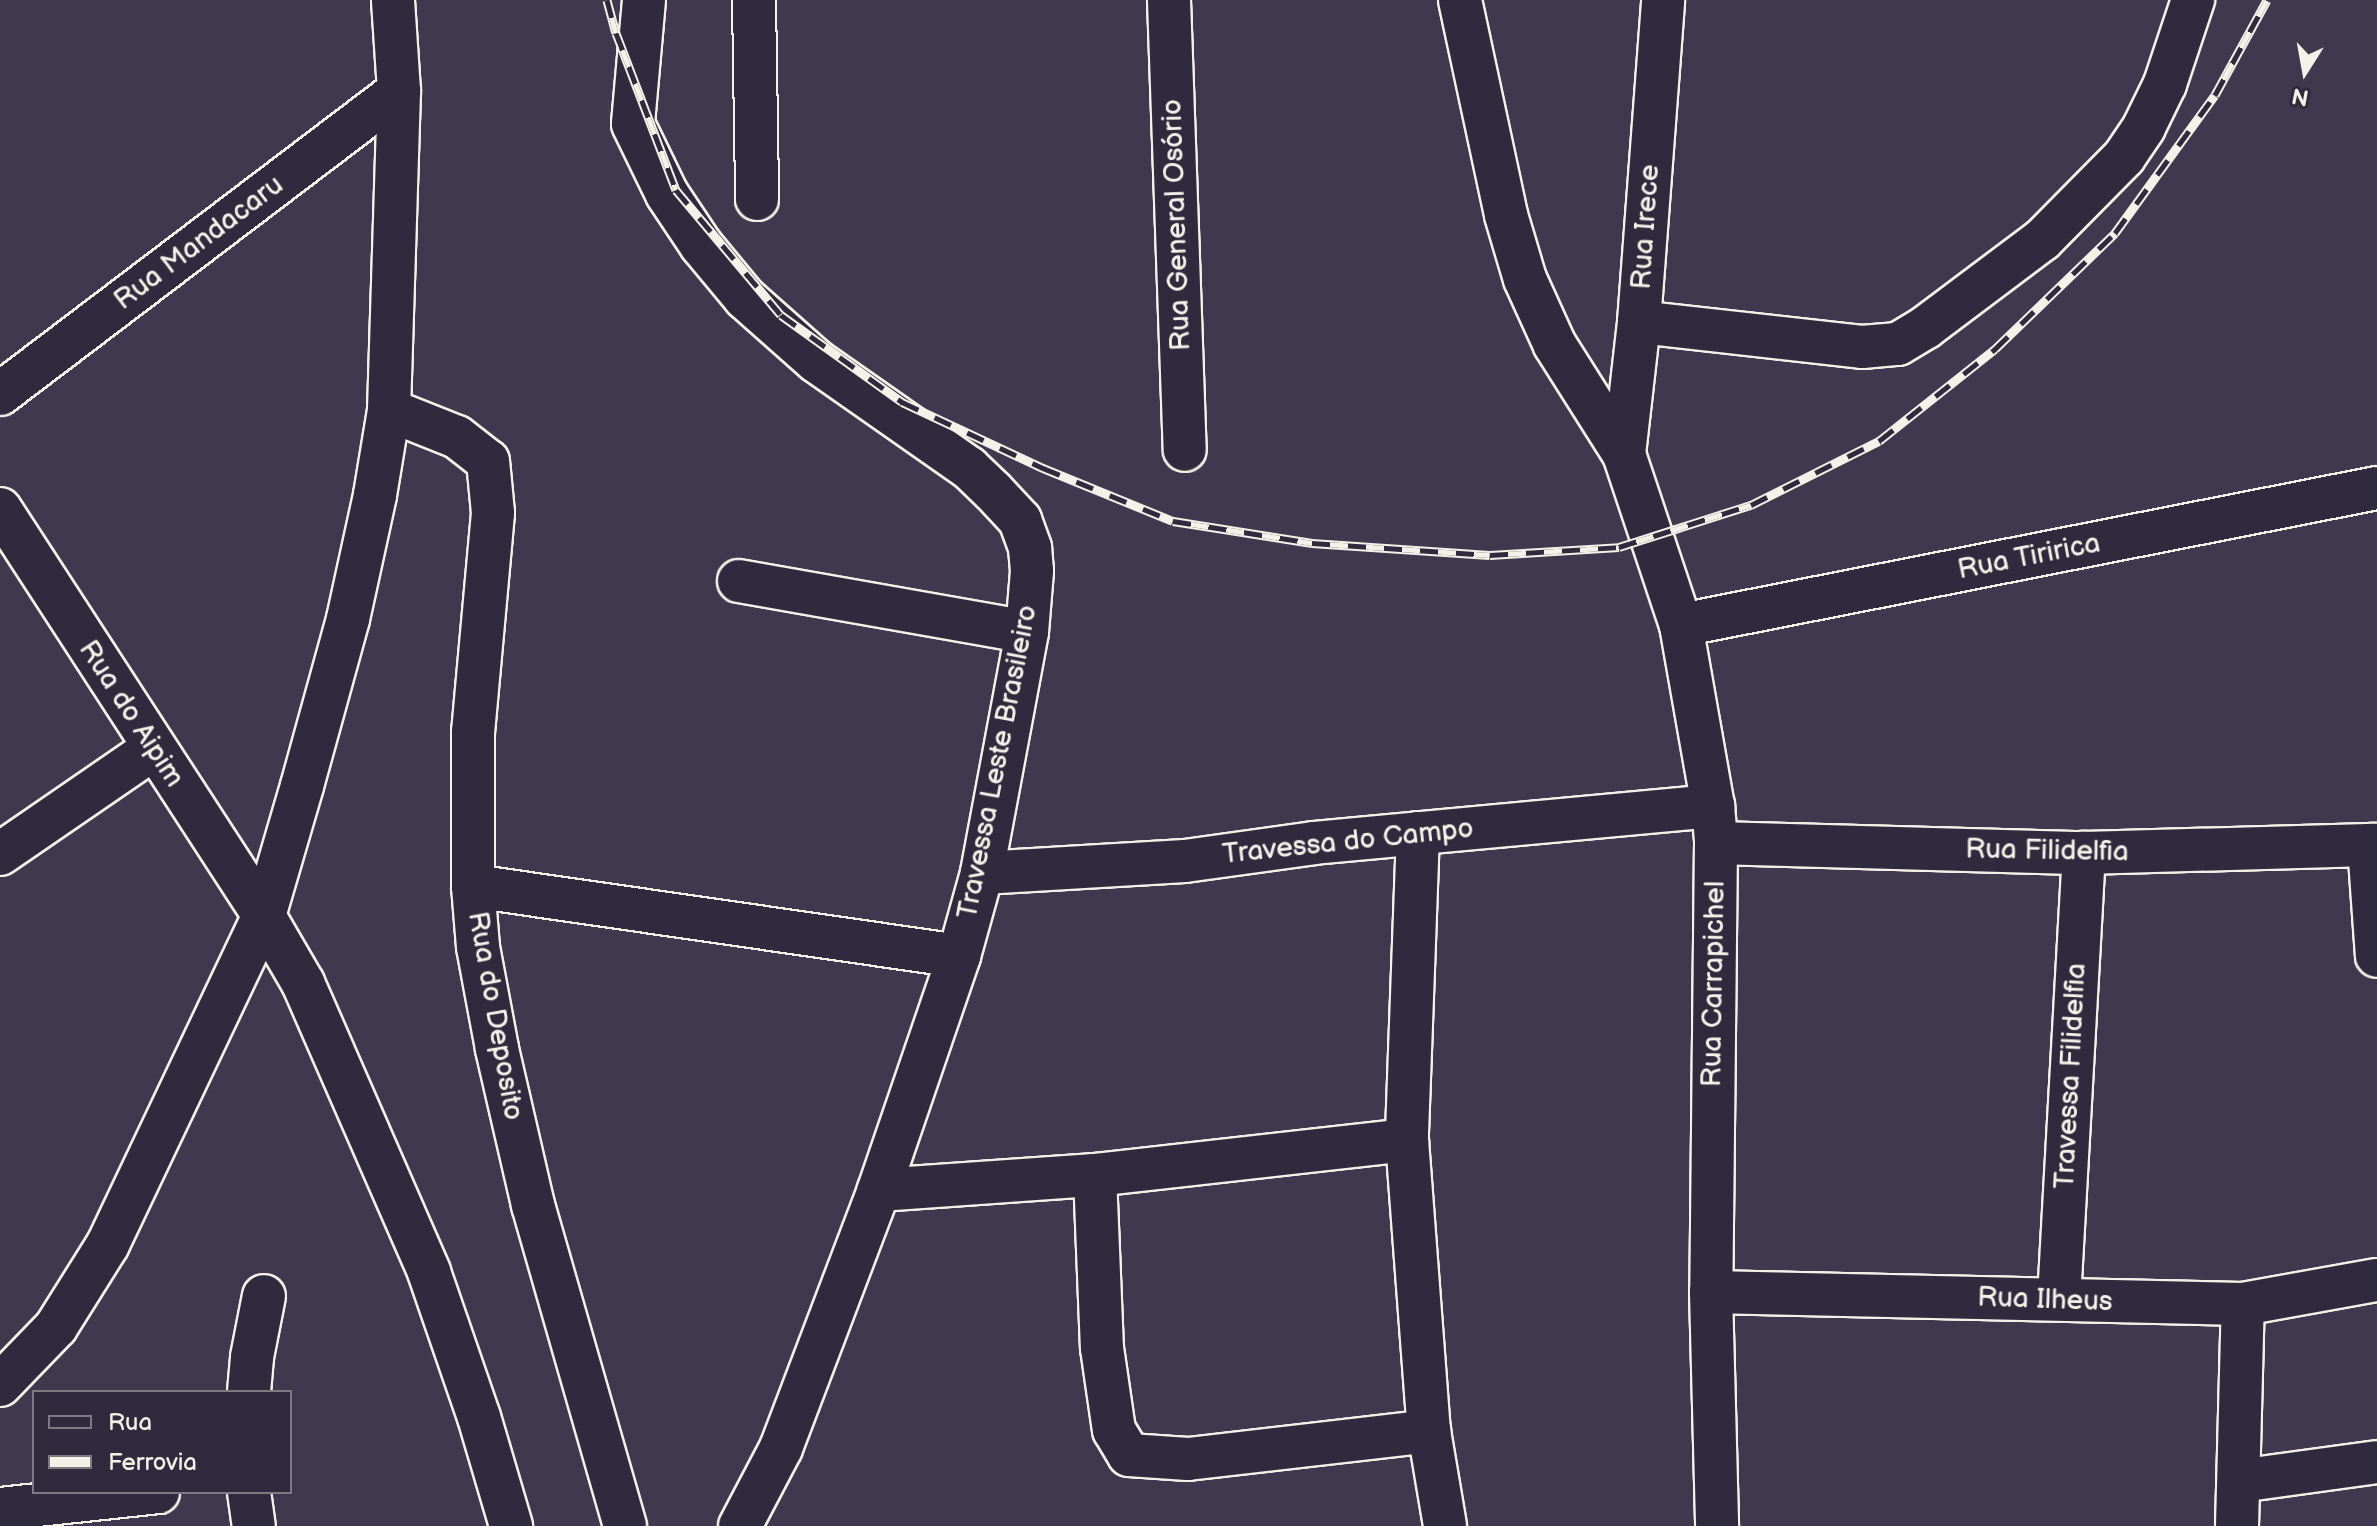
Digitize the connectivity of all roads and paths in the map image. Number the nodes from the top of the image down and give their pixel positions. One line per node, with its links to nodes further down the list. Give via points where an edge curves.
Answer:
1 (393, 0): 8 (street)
2 (644, 0): 19 (street, Travessa Leste Brasileiro, via 633,124 667,194 745,298 816,361 969,468 1020,520 1032,571)
3 (754, 0): 9 (street)
4 (1169, 0): 13 (street, Rua General Osório)
5 (1460, 0): 14 (street, via 1525,279 1555,345)
6 (1663, 0): 10 (street, Rua Irece)
7 (2193, 0): 10 (street, via 2165,84 2124,157 2042,240 1898,344 1862,347)
8 (399, 91): 11 (street, Rua Mandacaru); 12 (street)
9 (757, 199)
10 (1639, 322): 14 (street, Rua Irece)
11 (0, 394)
12 (389, 410): 27 (street, Rua do Deposito, via 457,437 488,461 493,513 473,732); 28 (street, via 348,619)
13 (1185, 450)
14 (1624, 454): 18 (street, Rua Carrapichel)
15 (2377, 488): 18 (street, Rua Tiririca)
16 (0, 509): 20 (street, Rua do Aipim)
17 (739, 581): 19 (street)
18 (1681, 625): 21 (street, Rua Carrapichel)
19 (1027, 632): 26 (street, Travessa Leste Brasileiro)
20 (153, 749): 25 (street); 28 (street, Rua do Aipim)
21 (1715, 825): 22 (street, Travessa do Campo); 24 (street, Rua Filidelfia); 35 (street, Rua Carrapichel)
22 (1418, 833): 26 (street, Travessa do Campo, via 1185,861); 31 (street)
23 (2373, 845): 24 (street, Rua Filidelfia); 30 (street)
24 (2084, 853): 37 (street, Travessa Filidelfia)
25 (0, 854)
26 (982, 873): 29 (street, Travessa Leste Brasileiro)
27 (473, 886): 29 (street); 49 (street, Rua do Deposito, via 497,1049 533,1205)
28 (264, 916): 39 (street, via 108,1244 56,1327); 48 (street, Rua do Aipim, via 303,983 429,1272)
29 (959, 956): 33 (street, Travessa Leste Brasileiro)
30 (2377, 956)
31 (1407, 1140): 32 (street); 41 (street)
32 (1095, 1175): 33 (street); 41 (street, via 1102,1348 1114,1430 1129,1455 1188,1459)
33 (879, 1190): 50 (street, Travessa Leste Brasileiro, via 781,1448)
34 (2377, 1280): 38 (street, Rua Ilheus)
35 (1711, 1292): 37 (street, Rua Ilheus); 52 (street, Rua Carrapichel)
36 (264, 1296): 40 (street)
37 (2059, 1299): 38 (street, Rua Ilheus)
38 (2243, 1304): 43 (street)
39 (0, 1385)
40 (249, 1390)
41 (1429, 1431): 51 (street)
42 (2377, 1462): 43 (street)
43 (2239, 1481): 53 (street)
44 (139, 1494): 46 (street)
45 (249, 1494): 47 (street)
46 (0, 1509)
47 (254, 1526)
48 (511, 1526)
49 (625, 1526)
50 (740, 1526)
51 (1445, 1526)
52 (1717, 1526)
53 (2237, 1526)

